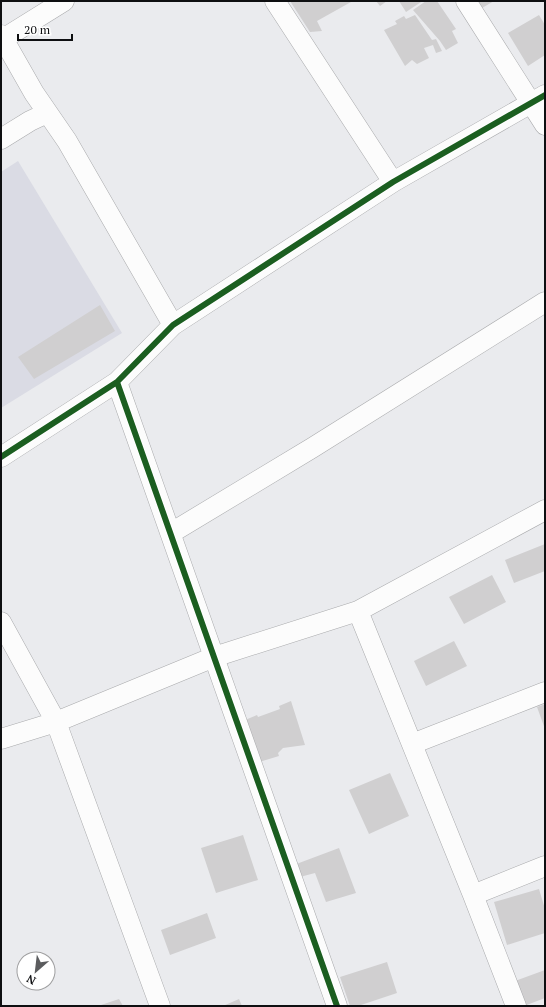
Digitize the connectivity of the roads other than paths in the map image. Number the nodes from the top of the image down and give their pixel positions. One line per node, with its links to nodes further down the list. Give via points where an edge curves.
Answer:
1 (64, 1): 4 (street)
2 (275, 1): 9 (street)
3 (466, 1): 5 (street)
4 (2, 37): 6 (street)
5 (538, 99): 7 (street); 9 (street)
6 (47, 112): 8 (street); 11 (street, via 67,141)
7 (545, 125)
8 (1, 139)
9 (394, 182): 11 (street)
10 (545, 302): 15 (street, via 312,448)
11 (173, 325): 12 (street)
12 (117, 382): 13 (street); 15 (street)
13 (1, 457)
14 (545, 510): 16 (street)
15 (170, 533): 18 (street)
16 (358, 612): 18 (street); 22 (street)
17 (1, 622): 20 (street)
18 (214, 657): 20 (street); 26 (street)
19 (545, 692): 22 (street)
20 (56, 722): 21 (street); 25 (street)
21 (1, 739)
22 (412, 744): 24 (street)
23 (545, 866): 24 (street)
24 (473, 895): 27 (street)
25 (160, 1006)
26 (337, 1006)
27 (516, 1006)

